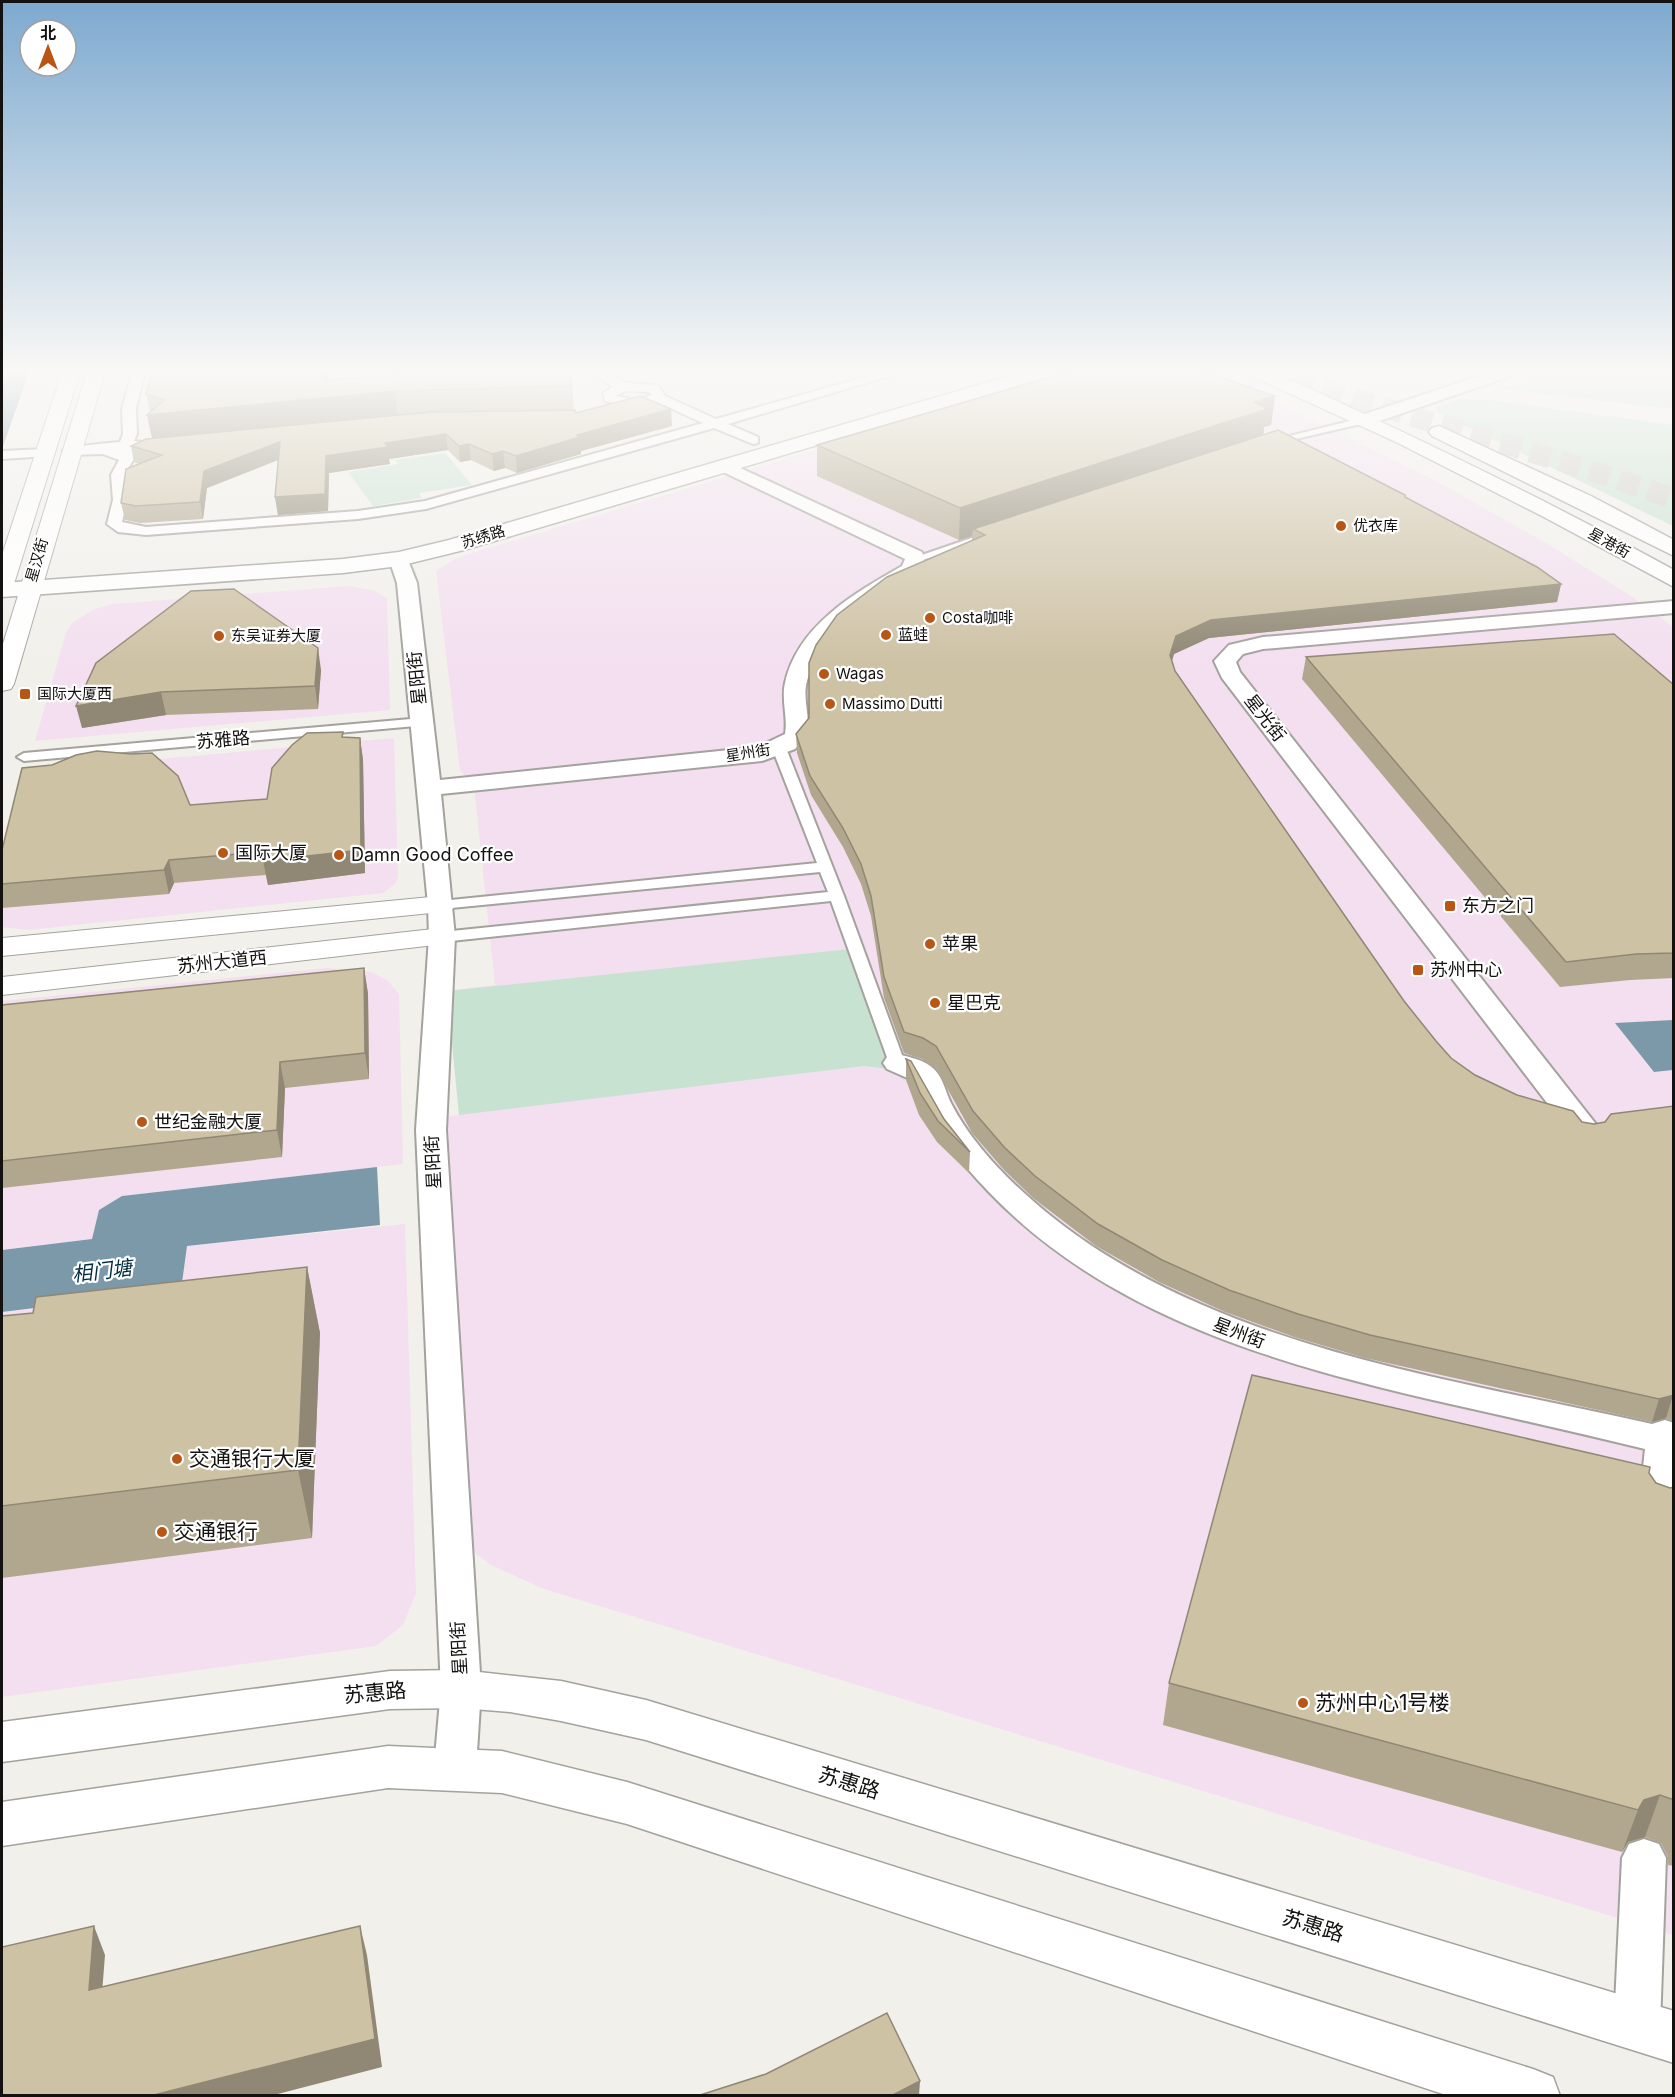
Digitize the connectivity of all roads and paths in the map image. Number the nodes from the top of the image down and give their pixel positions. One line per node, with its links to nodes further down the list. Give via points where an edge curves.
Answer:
1 (40, 467): 15 (main road, 星汉街)
2 (65, 467): 14 (main road, 星汉街)
3 (120, 467): 4 (street, via 116,483 120,499 114,524 123,529 147,531 358,515 426,505)
4 (560, 467)
5 (659, 467): 14 (main road, 苏绣路, via 393,542)
6 (717, 467): 12 (main road, 苏绣路)
7 (727, 467): 13 (street, via 904,549)
8 (1462, 467): 16 (main road, 星港街, via 1551,511)
9 (1511, 467): 11 (main road, 星港街)
10 (1006, 529): 13 (street)
11 (1674, 549)
12 (399, 559): 14 (main road, 苏绣路); 19 (street, 星阳街, via 408,583)
13 (916, 559): 20 (street, 星州街, via 909,570 841,614 813,645 795,687 796,736)
14 (32, 578): 15 (main road, 苏绣路); 18 (main road, 星汉街)
15 (3, 580)
16 (1674, 580)
17 (1674, 607): 29 (street, 星光街, via 1263,643 1236,649 1225,662)
18 (2, 684)
19 (422, 722): 21 (street, 苏雅路); 22 (street, 星阳街)
20 (779, 748): 22 (street, 星州街, via 762,754); 23 (street)
21 (24, 757)
22 (429, 788): 25 (street, 星阳街)
23 (826, 867): 24 (street); 25 (street)
24 (837, 896): 25 (street); 28 (street)
25 (441, 921): 26 (main road, 苏州大道西); 27 (main road, 苏州大道西); 32 (street, 星阳街, via 431,1130)
26 (2, 947)
27 (2, 986)
28 (897, 1063): 30 (street, 星州街, via 925,1076 938,1107 967,1151 1029,1215 1084,1256 1185,1312 1263,1343 1347,1368)
29 (1588, 1135)
30 (1668, 1438): 31 (street)
31 (1658, 1513)
32 (461, 1689): 33 (main road, 苏惠路, via 390,1690 302,1700); 34 (street, 星阳街); 37 (main road, 苏惠路, via 561,1701 646,1720)
33 (2, 1742)
34 (455, 1768): 35 (main road, via 388,1767); 38 (main road, via 502,1772 627,1803)
35 (2, 1824)
36 (1644, 1858): 37 (street)
37 (1655, 2032)
38 (1533, 2096)

